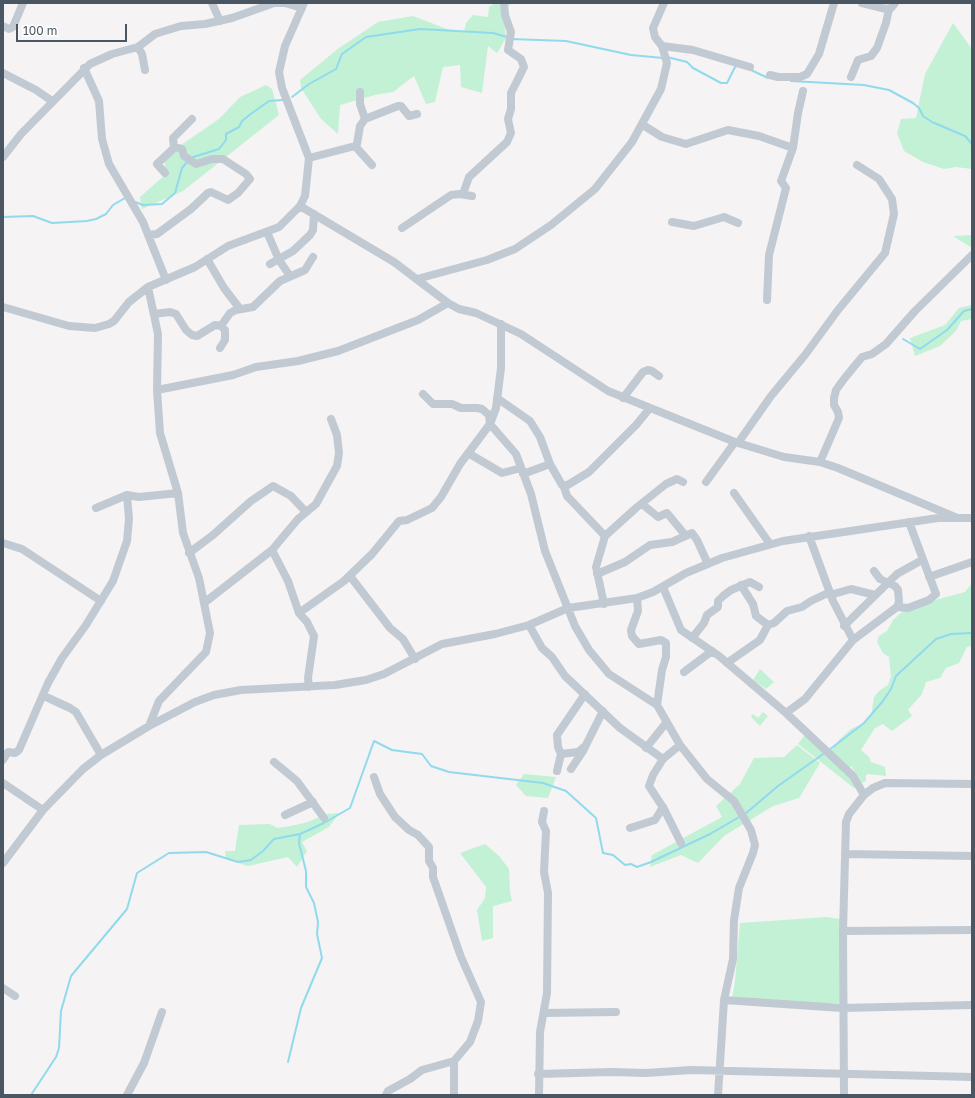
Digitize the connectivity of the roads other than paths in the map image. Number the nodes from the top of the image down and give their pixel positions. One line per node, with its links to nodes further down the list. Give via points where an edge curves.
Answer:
1 (23, 3): 11 (street, via 13,27 9,29)
2 (212, 3): 10 (street)
3 (274, 3): 8 (street); 10 (street)
4 (504, 3): 35 (street, via 511,32 508,50 521,59 524,66 511,93 508,119 511,133 507,142 469,177)
5 (664, 3): 12 (street, via 653,28 655,37)
6 (834, 3): 18 (street, via 819,54 807,74 800,77)
7 (862, 3): 9 (street, via 880,8)
8 (303, 6): 31 (street, via 285,46 279,72 282,88)
9 (892, 6): 19 (street, via 877,48 871,56 858,60)
10 (220, 21): 13 (street, via 181,26 160,32)
11 (3, 26)
12 (662, 46): 14 (street, via 693,50); 26 (street, via 667,68 661,89)
13 (138, 47): 15 (street, via 103,57); 16 (street)
14 (750, 67)
15 (84, 68): 22 (street); 43 (street, via 99,101 102,139 107,158)
16 (145, 70)
17 (3, 73): 22 (street)
18 (770, 75)
19 (851, 77)
20 (803, 91): 29 (street)
21 (360, 92): 25 (street, via 360,104)
22 (52, 101): 30 (street)
23 (417, 114): 25 (street, via 409,116 401,106 398,106)
24 (192, 118): 28 (street, via 173,138)
25 (365, 119): 27 (street, via 360,126)
26 (643, 125): 29 (street, via 662,137 686,144 728,130 758,136); 50 (street, via 595,189 524,245 487,260)
27 (355, 146): 31 (street); 32 (street)
28 (174, 148): 34 (street, via 157,164); 43 (street, via 182,148 184,156 196,164 206,160 223,159 250,179 228,200 208,192 191,209 157,234)
29 (793, 148): 53 (street, via 781,181 786,188 768,255)
30 (3, 157)
31 (309, 158): 37 (street, via 305,196)
32 (372, 165)
33 (857, 165): 69 (street, via 879,179 892,199 894,214 885,253 771,396)
34 (165, 173)
35 (463, 194): 36 (street); 41 (street, via 451,195)
36 (472, 196)
37 (300, 206): 38 (street); 42 (street, via 279,227)
38 (314, 214): 47 (street, via 313,230 310,235); 50 (street, via 394,262)
39 (672, 222): 40 (street, via 694,226 724,216)
40 (738, 223)
41 (402, 228)
42 (267, 232): 46 (street, via 228,246); 47 (street)
43 (148, 235): 51 (street)
44 (972, 255): 71 (street, via 915,310 886,344 872,354 862,357 844,379 834,398 839,418)
45 (313, 257): 49 (street, via 305,270)
46 (207, 259): 51 (street); 56 (street)
47 (279, 260): 48 (street); 49 (street)
48 (270, 264)
49 (290, 276): 56 (street, via 273,286 253,307)
50 (417, 279): 54 (street)
51 (166, 280): 52 (street)
52 (148, 287): 55 (street, via 129,302 114,322 95,328 69,326); 57 (street)
53 (767, 300)
54 (448, 303): 58 (street); 62 (street, via 418,320 338,351)
55 (3, 307)
56 (240, 309): 59 (street, via 226,317)
57 (154, 314): 59 (street, via 176,314 186,330 197,336 215,325); 62 (street, via 158,334)
58 (501, 324): 64 (street, via 501,368); 65 (street)
59 (221, 326): 60 (street, via 225,330 225,340)
60 (220, 348)
61 (659, 376): 65 (street, via 648,370 643,372)
62 (157, 390): 77 (street, via 160,433)
63 (423, 394): 68 (street, via 433,404 452,404 461,408 482,410 489,415)
64 (497, 398): 68 (street); 72 (street, via 530,421 540,437)
65 (623, 398): 66 (street)
66 (650, 408): 69 (street); 76 (street, via 589,472)
67 (331, 419): 82 (street, via 337,435 337,466 316,504)
68 (490, 424): 70 (street); 73 (street, via 516,454)
69 (737, 443): 71 (street, via 784,457); 75 (street)
70 (468, 453): 73 (street, via 502,473); 98 (street, via 432,508 399,521 380,546)
71 (820, 462): 83 (street)
72 (550, 464): 73 (street); 76 (street)
73 (522, 471): 111 (street, via 538,519 545,551)
74 (683, 482): 80 (street, via 677,479 671,481)
75 (706, 482)
76 (564, 487): 86 (street, via 567,496)
77 (178, 493): 79 (street, via 139,497); 92 (street, via 183,533)
78 (734, 493): 90 (street)
79 (127, 495): 81 (street); 107 (street, via 127,541 113,581)
80 (642, 504): 86 (street); 87 (street, via 658,517 667,513)
81 (96, 508)
82 (306, 512): 91 (street); 92 (street, via 291,496 273,486)
83 (958, 518): 84 (street); 85 (street)
84 (972, 518)
85 (909, 522): 88 (street); 93 (street)
86 (606, 536): 97 (street, via 596,564)
87 (686, 536): 95 (street, via 692,533 694,535); 97 (street, via 672,542 650,545 625,562)
88 (810, 536): 90 (street); 104 (street)
89 (3, 544): 107 (street, via 22,549)
90 (770, 544): 95 (street)
91 (272, 550): 108 (street); 112 (street, via 288,581)
92 (189, 553): 108 (street, via 199,578)
93 (922, 560): 99 (street); 100 (street)
94 (972, 562): 99 (street)
95 (708, 564): 102 (street)
96 (874, 571): 100 (street, via 880,579)
97 (596, 574): 109 (street)
98 (350, 576): 112 (street); 119 (street, via 390,628 403,639)
99 (929, 578): 110 (street, via 936,592 933,598 908,608)
100 (888, 582): 105 (street); 110 (street, via 898,590)
101 (741, 585): 103 (street, via 752,582); 114 (street, via 753,604 756,616); 116 (street, via 720,599 718,607 707,615)
102 (663, 587): 106 (street); 116 (street, via 681,630)
103 (759, 587)
104 (830, 594): 105 (street, via 851,589); 114 (street, via 787,611); 115 (street)
105 (875, 595): 115 (street)
106 (637, 598): 109 (street); 125 (street, via 638,611 631,630 632,636 639,644 661,640 666,643)
107 (101, 601): 124 (street, via 62,658)
108 (204, 603): 129 (street, via 210,632 206,652 159,701)
109 (604, 604): 111 (street)
110 (897, 607): 117 (street)
111 (568, 608): 113 (street); 125 (street, via 575,626 609,674)
112 (300, 613): 122 (street, via 314,636 308,670)
113 (529, 625): 119 (street, via 450,642); 123 (street, via 542,648 552,657 560,671)
114 (768, 625): 120 (street, via 760,640)
115 (844, 626): 117 (street)
116 (692, 638): 118 (street)
117 (853, 640): 127 (street, via 805,699)
118 (712, 651): 120 (street); 121 (street)
119 (415, 659): 122 (street, via 366,680)
120 (727, 662): 127 (street)
121 (684, 672)
122 (309, 686): 129 (street, via 241,690 214,695)
123 (585, 694): 126 (street); 133 (street, via 558,732 558,747)
124 (44, 696): 134 (street, via 76,712); 135 (street, via 19,750 15,753 8,752)
125 (657, 705): 128 (street)
126 (602, 711): 130 (street); 132 (street)
127 (786, 713): 143 (street, via 853,776)
128 (666, 723): 131 (street); 132 (street)
129 (149, 726): 134 (street)
130 (586, 745): 133 (street, via 578,752); 138 (street)
131 (680, 746): 136 (street); 159 (street, via 707,779 740,808 755,845 739,888 732,959)
132 (646, 748): 136 (street)
133 (561, 754): 139 (street)
134 (101, 755): 146 (street, via 83,769)
135 (3, 760)
136 (663, 760): 145 (street, via 649,786)
137 (274, 762): 144 (street, via 297,781)
138 (571, 769)
139 (557, 771)
140 (374, 777): 165 (street, via 380,794 395,817 429,847 433,877 461,957 481,1002 478,1021 470,1042)
141 (3, 783): 146 (street)
142 (972, 784): 143 (street, via 885,783)
143 (864, 795): 152 (street, via 848,814)
144 (313, 802): 148 (street); 149 (street)
145 (662, 807): 150 (street, via 655,820); 151 (street)
146 (43, 810): 154 (street)
147 (544, 811): 164 (street, via 542,822 546,831 544,872 548,893 548,916 547,993)
148 (285, 815)
149 (324, 818)
150 (630, 828)
151 (681, 843)
152 (846, 854): 153 (street); 156 (street)
153 (972, 856)
154 (3, 863)
155 (972, 930): 156 (street)
156 (843, 931): 161 (street)
157 (3, 988): 158 (street)
158 (15, 996)
159 (724, 1000): 161 (street); 166 (street)
160 (972, 1005): 161 (street)
161 (842, 1008): 168 (street)
162 (162, 1012): 170 (street, via 144,1063)
163 (616, 1012): 164 (street)
164 (544, 1013): 167 (street, via 540,1032)
165 (454, 1061): 171 (street, via 422,1070 410,1080 388,1091); 172 (street)
166 (718, 1071): 167 (street); 168 (street); 174 (street)
167 (538, 1074): 173 (street)
168 (843, 1075): 169 (street); 175 (street)
169 (972, 1077)
170 (127, 1095)
171 (386, 1095)
172 (454, 1095)
173 (539, 1095)
174 (718, 1095)
175 (844, 1095)

